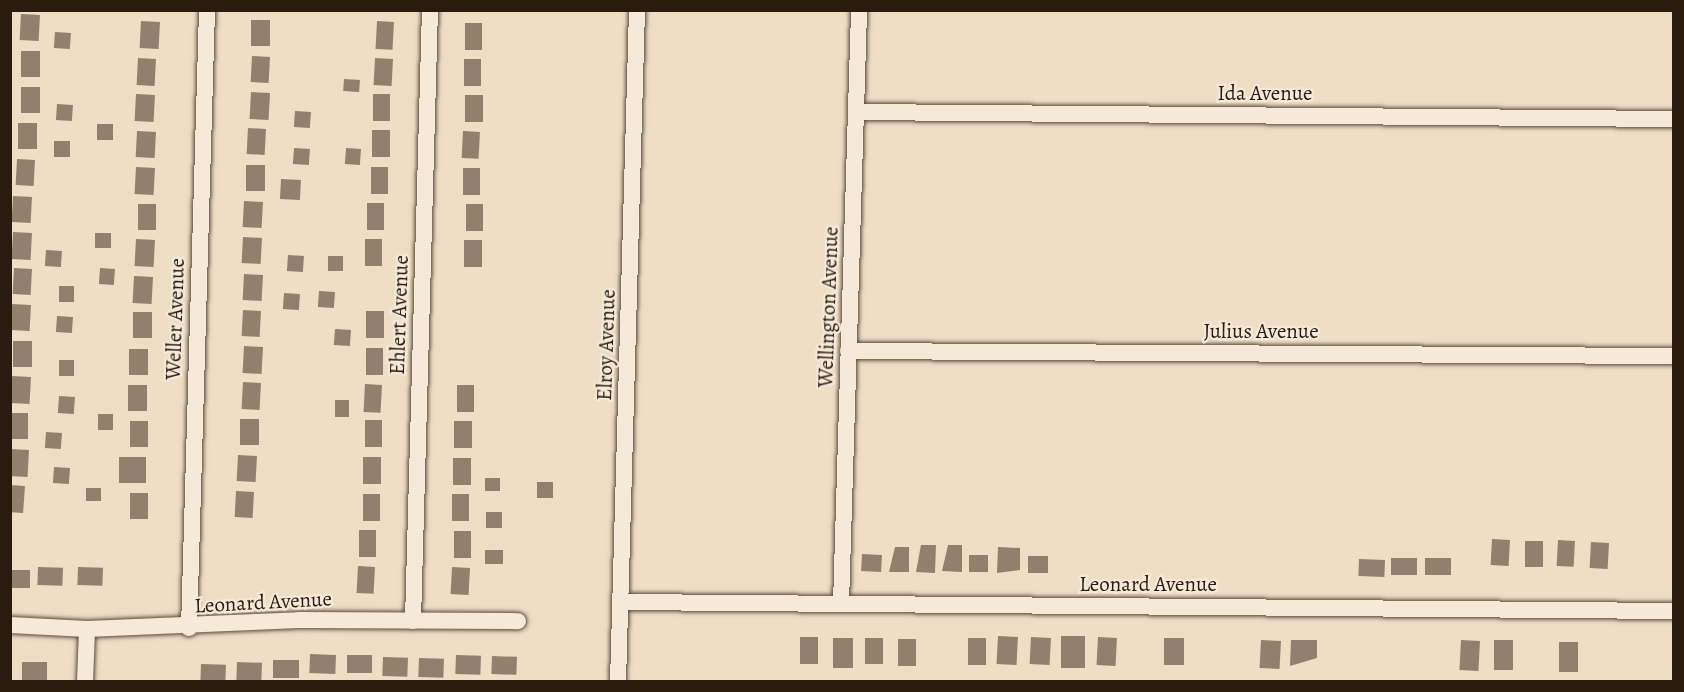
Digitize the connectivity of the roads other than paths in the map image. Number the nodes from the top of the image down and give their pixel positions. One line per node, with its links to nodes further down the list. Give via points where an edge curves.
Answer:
1 (207, 10): 15 (street, Weller Avenue)
2 (430, 10): 12 (street, Ehlert Avenue)
3 (637, 10): 9 (street, Elroy Avenue)
4 (859, 10): 5 (street, Wellington Avenue)
5 (856, 112): 6 (street, Ida Avenue); 7 (street, Wellington Avenue)
6 (1674, 119)
7 (848, 351): 8 (street, Julius Avenue); 10 (street, Wellington Avenue)
8 (1674, 356)
9 (622, 602): 10 (street, Leonard Avenue); 18 (street, Elroy Avenue)
10 (841, 604): 11 (street, Leonard Avenue)
11 (1674, 611)
12 (412, 621): 13 (street, Leonard Avenue); 15 (street, Leonard Avenue, via 299,620)
13 (518, 621)
14 (10, 626): 16 (street, Leonard Avenue)
15 (189, 628): 16 (street, Leonard Avenue)
16 (87, 629): 17 (street)
17 (85, 681)
18 (618, 681)

